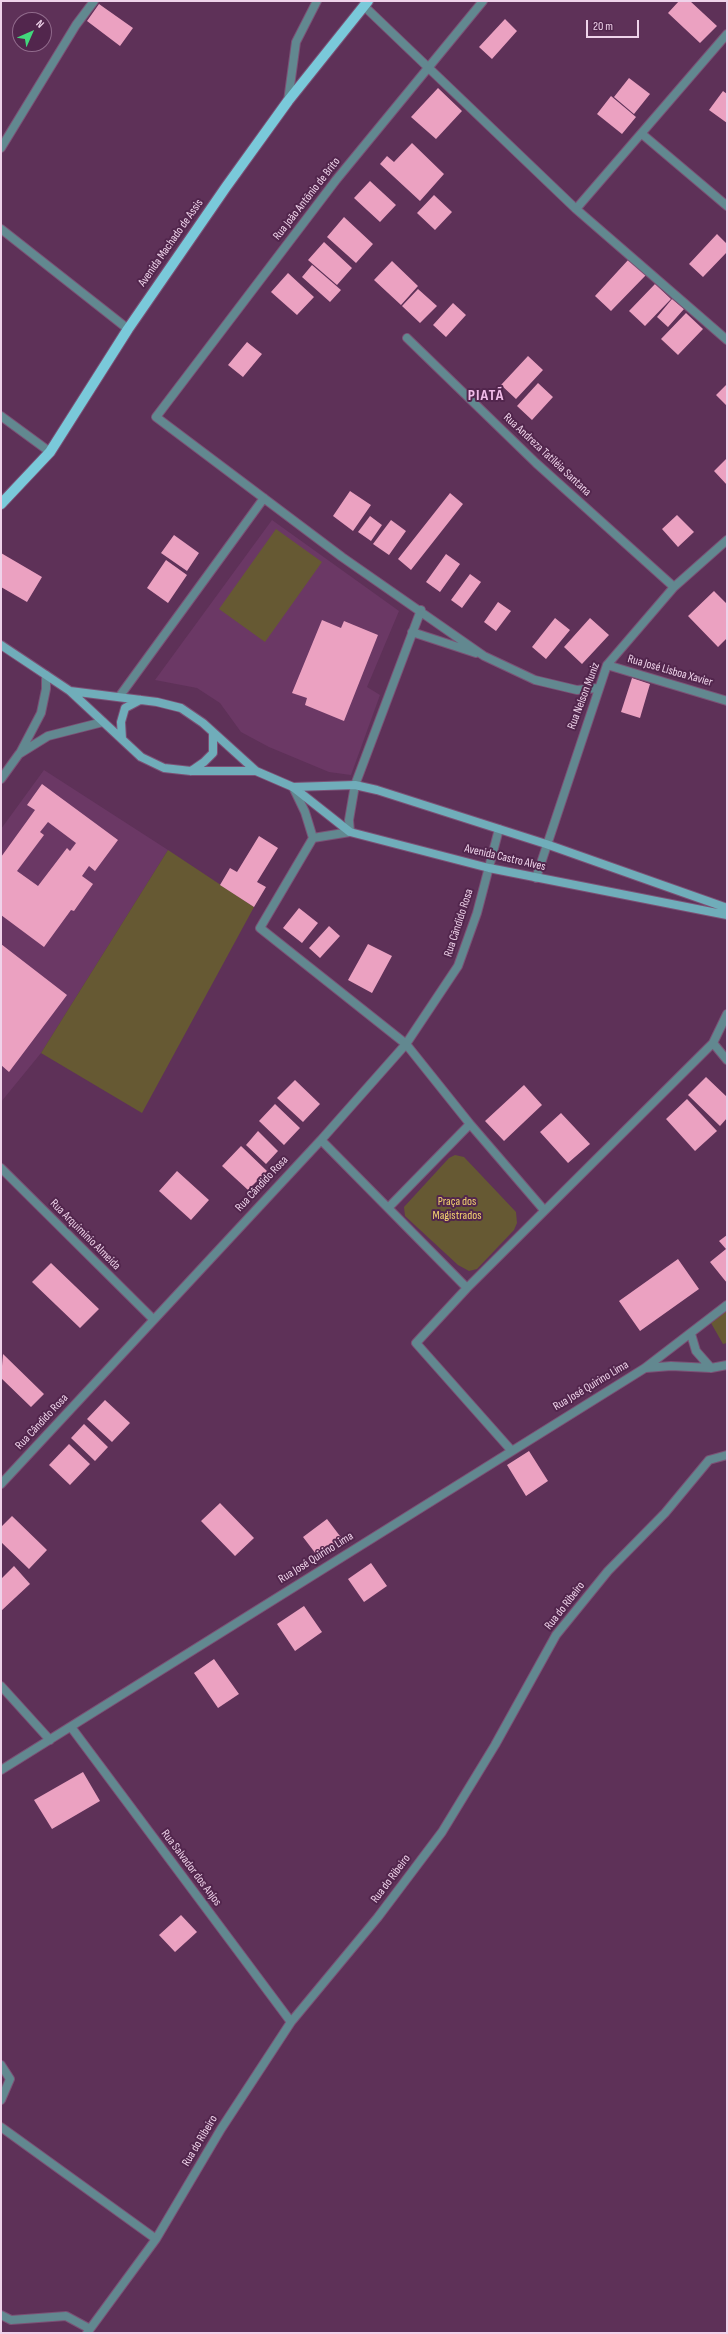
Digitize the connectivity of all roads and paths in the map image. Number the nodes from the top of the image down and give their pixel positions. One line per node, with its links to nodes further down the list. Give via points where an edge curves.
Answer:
1 (94, 1): 9 (street, via 76,25)
2 (316, 1): 7 (street, via 296,42)
3 (483, 1): 6 (street, Rua João Antônio de Brito)
4 (366, 4): 6 (street); 7 (main road, Avenida Machado de Assis)
5 (727, 34): 8 (street)
6 (430, 69): 11 (street); 18 (street, Rua João Antônio de Brito, via 336,180 156,416)
7 (288, 101): 13 (main road, Avenida Machado de Assis)
8 (642, 134): 10 (street); 11 (street)
9 (1, 148)
10 (727, 206)
11 (576, 208): 15 (street)
12 (1, 229): 13 (street)
13 (128, 329): 17 (main road, Avenida Machado de Assis)
14 (407, 338): 21 (street, Rua Andreza Tatiléia Santana, via 536,463)
15 (727, 340)
16 (1, 416): 17 (street)
17 (50, 452): 19 (main road, Avenida Machado de Assis)
18 (264, 498): 22 (street); 30 (street)
19 (1, 504)
20 (727, 540): 21 (street, Rua Nelson Muniz)
21 (674, 587): 26 (street, Rua Nelson Muniz)
22 (421, 610): 23 (street); 25 (street)
23 (412, 632): 25 (street); 40 (street)
24 (1, 645): 27 (street, Avenida Castro Alves)
25 (484, 656): 28 (street, via 535,680 577,690)
26 (607, 665): 28 (street, Rua Nelson Muniz); 32 (street, Rua José Lisboa Xavier)
27 (46, 675): 29 (street, Avenida Castro Alves); 36 (street, via 41,713)
28 (598, 688): 45 (street, Rua Nelson Muniz)
29 (70, 691): 30 (street, Avenida Castro Alves); 33 (street, Avenida Castro Alves)
30 (119, 697): 31 (street, Avenida Castro Alves)
31 (140, 700): 34 (street, Avenida Castro Alves, via 181,708); 35 (street, via 125,708 121,722)
32 (727, 701)
33 (103, 722): 35 (street, Avenida Castro Alves); 36 (street, via 48,736)
34 (213, 733): 37 (street, via 213,753); 38 (street, Avenida Castro Alves)
35 (122, 739): 37 (street, Avenida Castro Alves, via 141,757 164,768)
36 (19, 754): 39 (street)
37 (191, 771): 38 (street, Avenida Castro Alves)
38 (256, 771): 41 (street, Avenida Castro Alves)
39 (1, 779)
40 (355, 785): 41 (street, Avenida Castro Alves); 42 (street, Avenida Castro Alves); 43 (street, via 349,820)
41 (292, 787): 43 (street, Avenida Castro Alves); 44 (street, via 305,812)
42 (499, 829): 45 (street, Avenida Castro Alves); 46 (street, Rua Cândido Rosa)
43 (350, 832): 44 (street); 46 (street, Avenida Castro Alves)
44 (313, 838): 51 (street, via 260,928)
45 (546, 844): 47 (street, Rua Nelson Muniz); 48 (street, Avenida Castro Alves)
46 (489, 868): 47 (street, Avenida Castro Alves); 51 (street, Rua Cândido Rosa, via 458,966)
47 (536, 878): 49 (street, Avenida Castro Alves)
48 (727, 908)
49 (727, 915)
50 (727, 1014): 52 (street)
51 (406, 1044): 54 (street); 55 (street, Rua Cândido Rosa)
52 (713, 1044): 53 (street); 58 (street)
53 (727, 1060)
54 (470, 1124): 57 (street); 58 (street)
55 (321, 1140): 57 (street); 61 (street, Rua Cândido Rosa)
56 (1, 1168): 61 (street, Rua Arquimínio Almeida)
57 (389, 1206): 59 (street)
58 (544, 1210): 59 (street)
59 (467, 1288): 66 (street, via 416,1343)
60 (727, 1305): 62 (street, Rua José Quirino Lima)
61 (153, 1319): 68 (street, Rua Cândido Rosa)
62 (690, 1334): 64 (street, Rua José Quirino Lima); 65 (street, via 696,1351)
63 (727, 1365): 65 (street, Rua José Quirino Lima)
64 (645, 1368): 65 (street, Rua José Quirino Lima); 66 (street, Rua José Quirino Lima)
65 (711, 1368)
66 (511, 1450): 70 (street, Rua José Quirino Lima)
67 (727, 1455): 73 (street, Rua do Ribeiro, via 709,1460 665,1513 608,1571 556,1635 495,1745 442,1832 378,1917)
68 (1, 1484)
69 (1, 1686): 71 (street)
70 (71, 1727): 71 (street, Rua José Quirino Lima); 73 (street, Rua Salvador dos Anjos)
71 (50, 1740): 72 (street, Rua José Quirino Lima)
72 (1, 1770)
73 (291, 2022): 77 (street, Rua do Ribeiro, via 221,2129)
74 (1, 2065): 75 (street, via 10,2079)
75 (1, 2100)
76 (1, 2127): 77 (street)
77 (156, 2240): 79 (street, Rua do Ribeiro)
78 (1, 2315): 79 (street, via 11,2320 66,2316)
79 (88, 2331)

